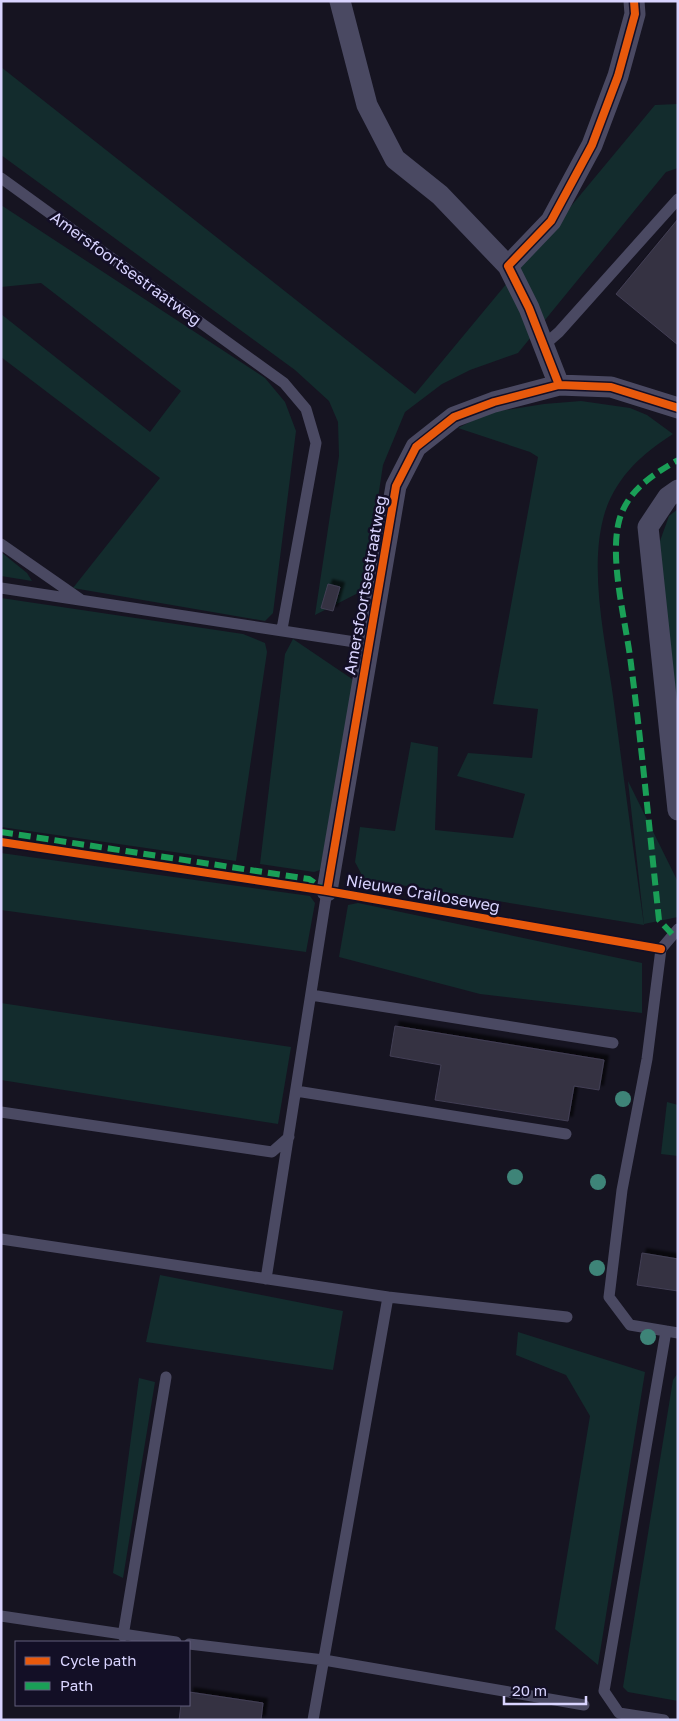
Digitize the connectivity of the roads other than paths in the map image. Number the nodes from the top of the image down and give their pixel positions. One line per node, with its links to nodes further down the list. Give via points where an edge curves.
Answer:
1 (340, 1): 5 (street, via 366,105 396,159 440,195)
2 (634, 1): 5 (street, via 635,14 618,76 592,145 551,221)
3 (1, 178): 13 (lane, Amersfoortsestraatweg, via 284,383 306,409 316,443)
4 (678, 199): 6 (lane)
5 (508, 266): 6 (street)
6 (543, 346): 7 (street)
7 (559, 385): 8 (street, Amersfoortsestraatweg, via 611,387); 14 (street, Amersfoortsestraatweg, via 494,402 454,417 416,447 396,486)
8 (678, 408)
9 (678, 490): 15 (street, via 668,497 648,527)
10 (1, 544): 12 (lane)
11 (1, 588): 12 (lane)
12 (83, 601): 13 (lane)
13 (282, 629): 14 (lane)
14 (368, 644): 16 (street, Amersfoortsestraatweg)
15 (678, 810)
16 (327, 891): 18 (lane)
17 (678, 929): 28 (lane, via 661,949 647,1059 622,1190 609,1297 630,1325)
18 (311, 995): 19 (lane); 20 (lane)
19 (613, 1043)
20 (296, 1091): 22 (lane); 23 (lane)
21 (1, 1112): 23 (lane, via 272,1152)
22 (566, 1134)
23 (289, 1137): 25 (lane)
24 (1, 1239): 25 (lane)
25 (266, 1279): 26 (lane)
26 (388, 1297): 27 (lane); 35 (lane)
27 (567, 1317)
28 (666, 1331): 29 (lane); 38 (lane, via 604,1691 619,1713)
29 (678, 1333)
30 (166, 1377): 32 (lane)
31 (1, 1616): 32 (lane)
32 (124, 1636): 33 (lane)
33 (167, 1641)
34 (190, 1644): 35 (lane)
35 (324, 1660): 36 (lane); 37 (lane)
36 (584, 1705)
37 (313, 1720)
38 (664, 1720)

